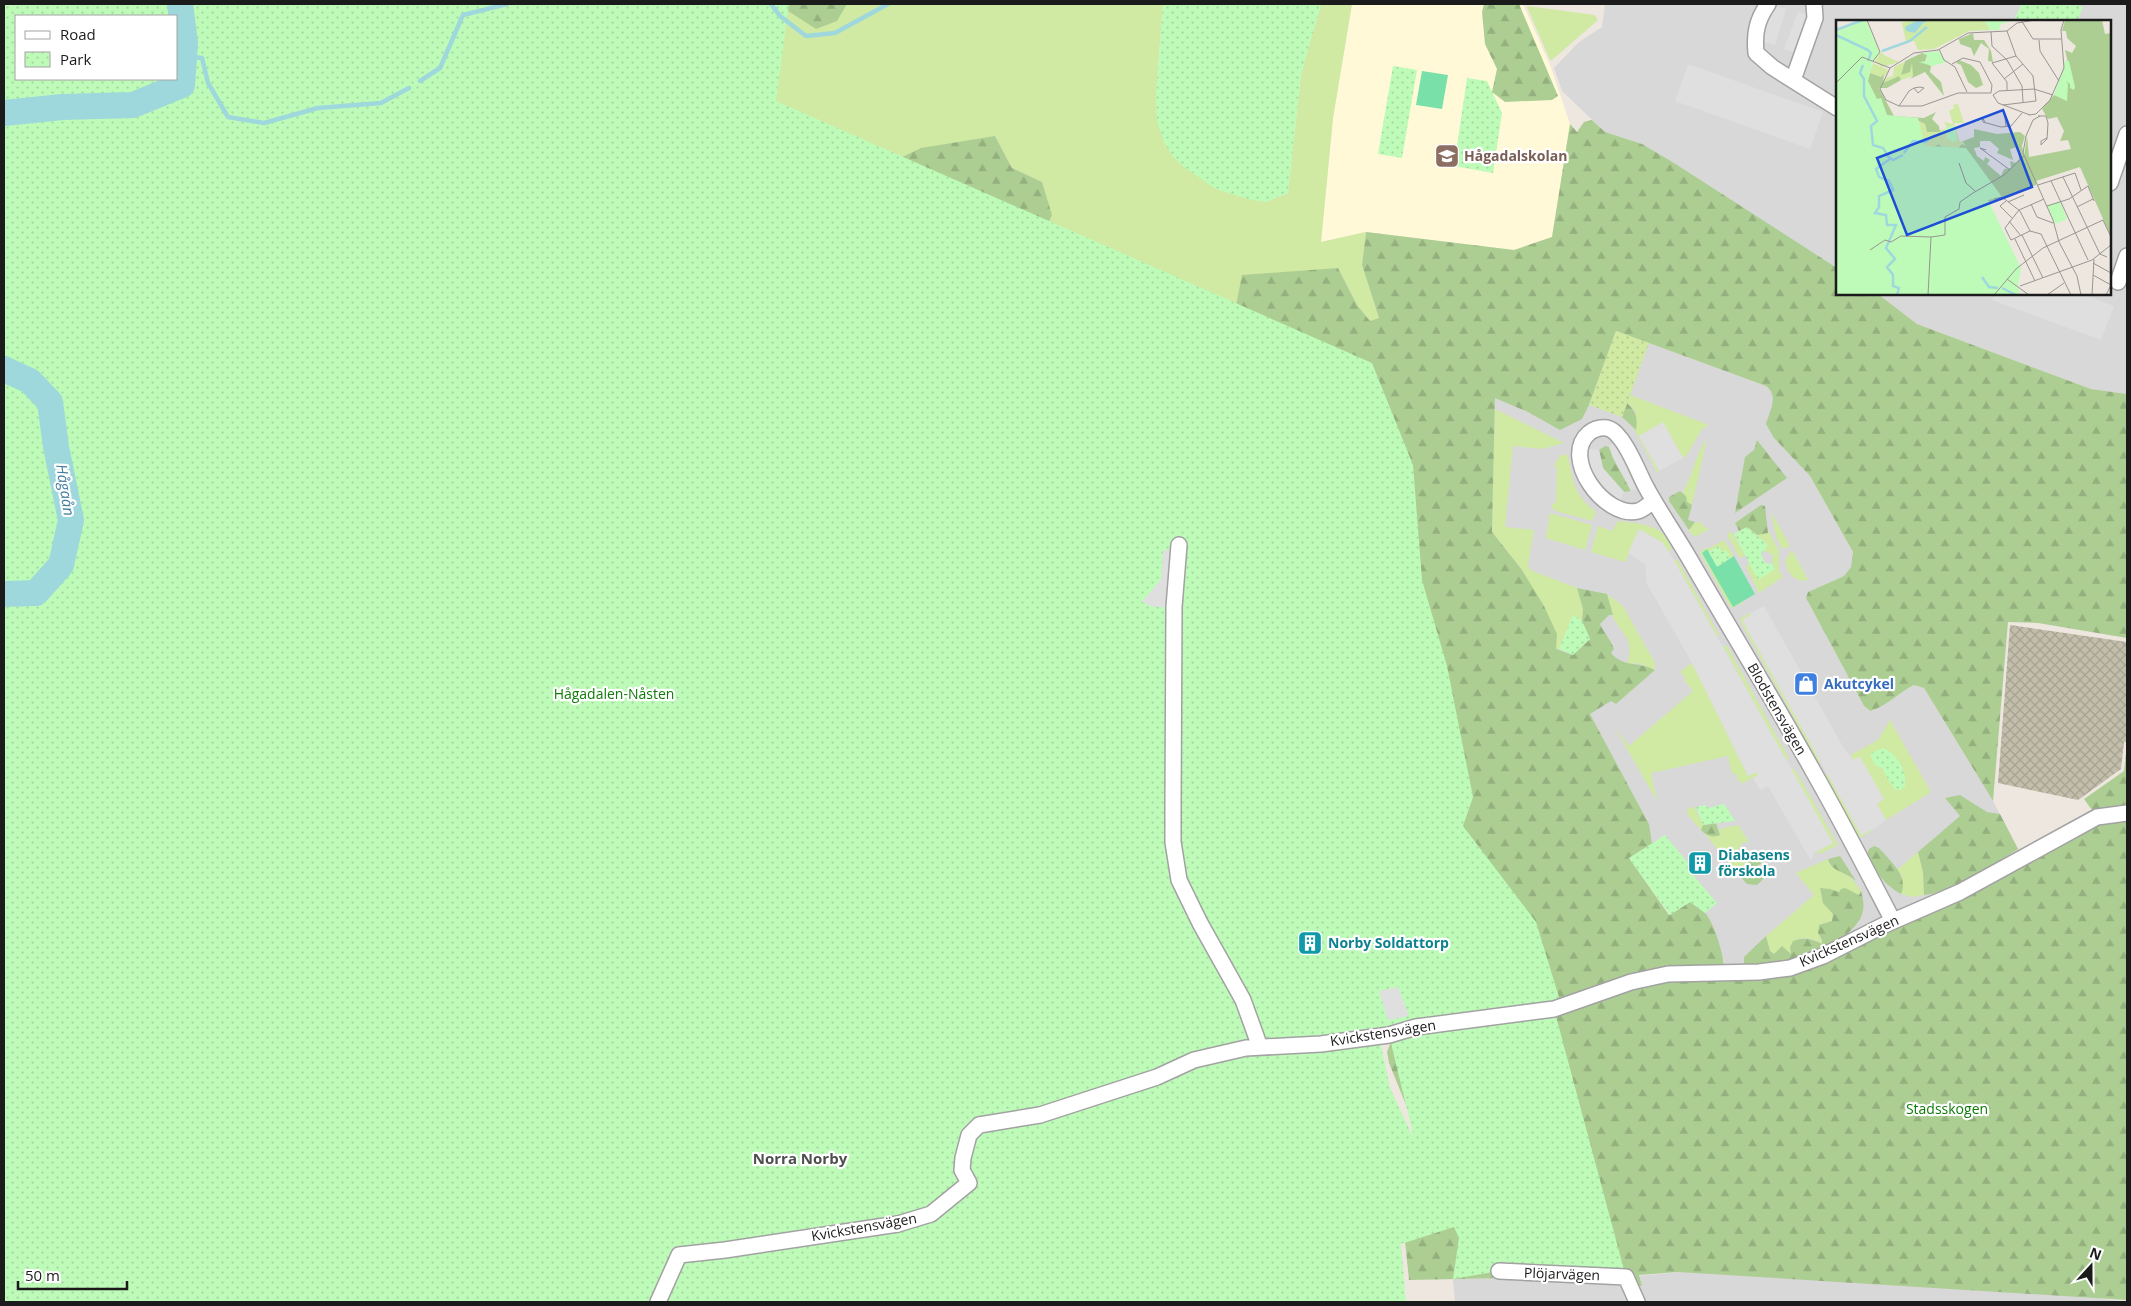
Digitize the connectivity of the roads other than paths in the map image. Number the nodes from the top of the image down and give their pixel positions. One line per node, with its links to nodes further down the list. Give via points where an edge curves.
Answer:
1 (1768, 4): 3 (street, via 1754,35 1756,53)
2 (1814, 4): 3 (street, via 1814,18)
3 (1793, 80): 4 (street)
4 (1836, 107)
5 (2127, 134): 6 (street)
6 (2111, 180)
7 (2127, 256): 8 (street)
8 (2118, 282)
9 (1654, 501): 9 (street, Blodstensvägen, via 1619,437 1608,428 1591,431 1581,445 1580,460 1587,480 1600,495 1609,504 1637,511); 12 (street, Blodstensvägen, via 1811,767)
10 (1179, 545): 13 (street, via 1174,607 1173,842 1179,880 1243,1000)
11 (2127, 813): 12 (street, Kvickstensvägen, via 2097,818 1960,892)
12 (1893, 921): 13 (street, Kvickstensvägen, via 1823,956 1790,968 1668,974 1631,982 1554,1009 1416,1027 1389,1035)
13 (1260, 1047): 15 (street, Kvickstensvägen, via 1194,1060 1158,1077 1040,1115 979,1125 970,1135 963,1158 962,1170 970,1183 932,1214 898,1224 679,1255)
14 (1499, 1271): 16 (street, Plöjarvägen, via 1626,1277)
15 (658, 1302)
16 (1637, 1302)

